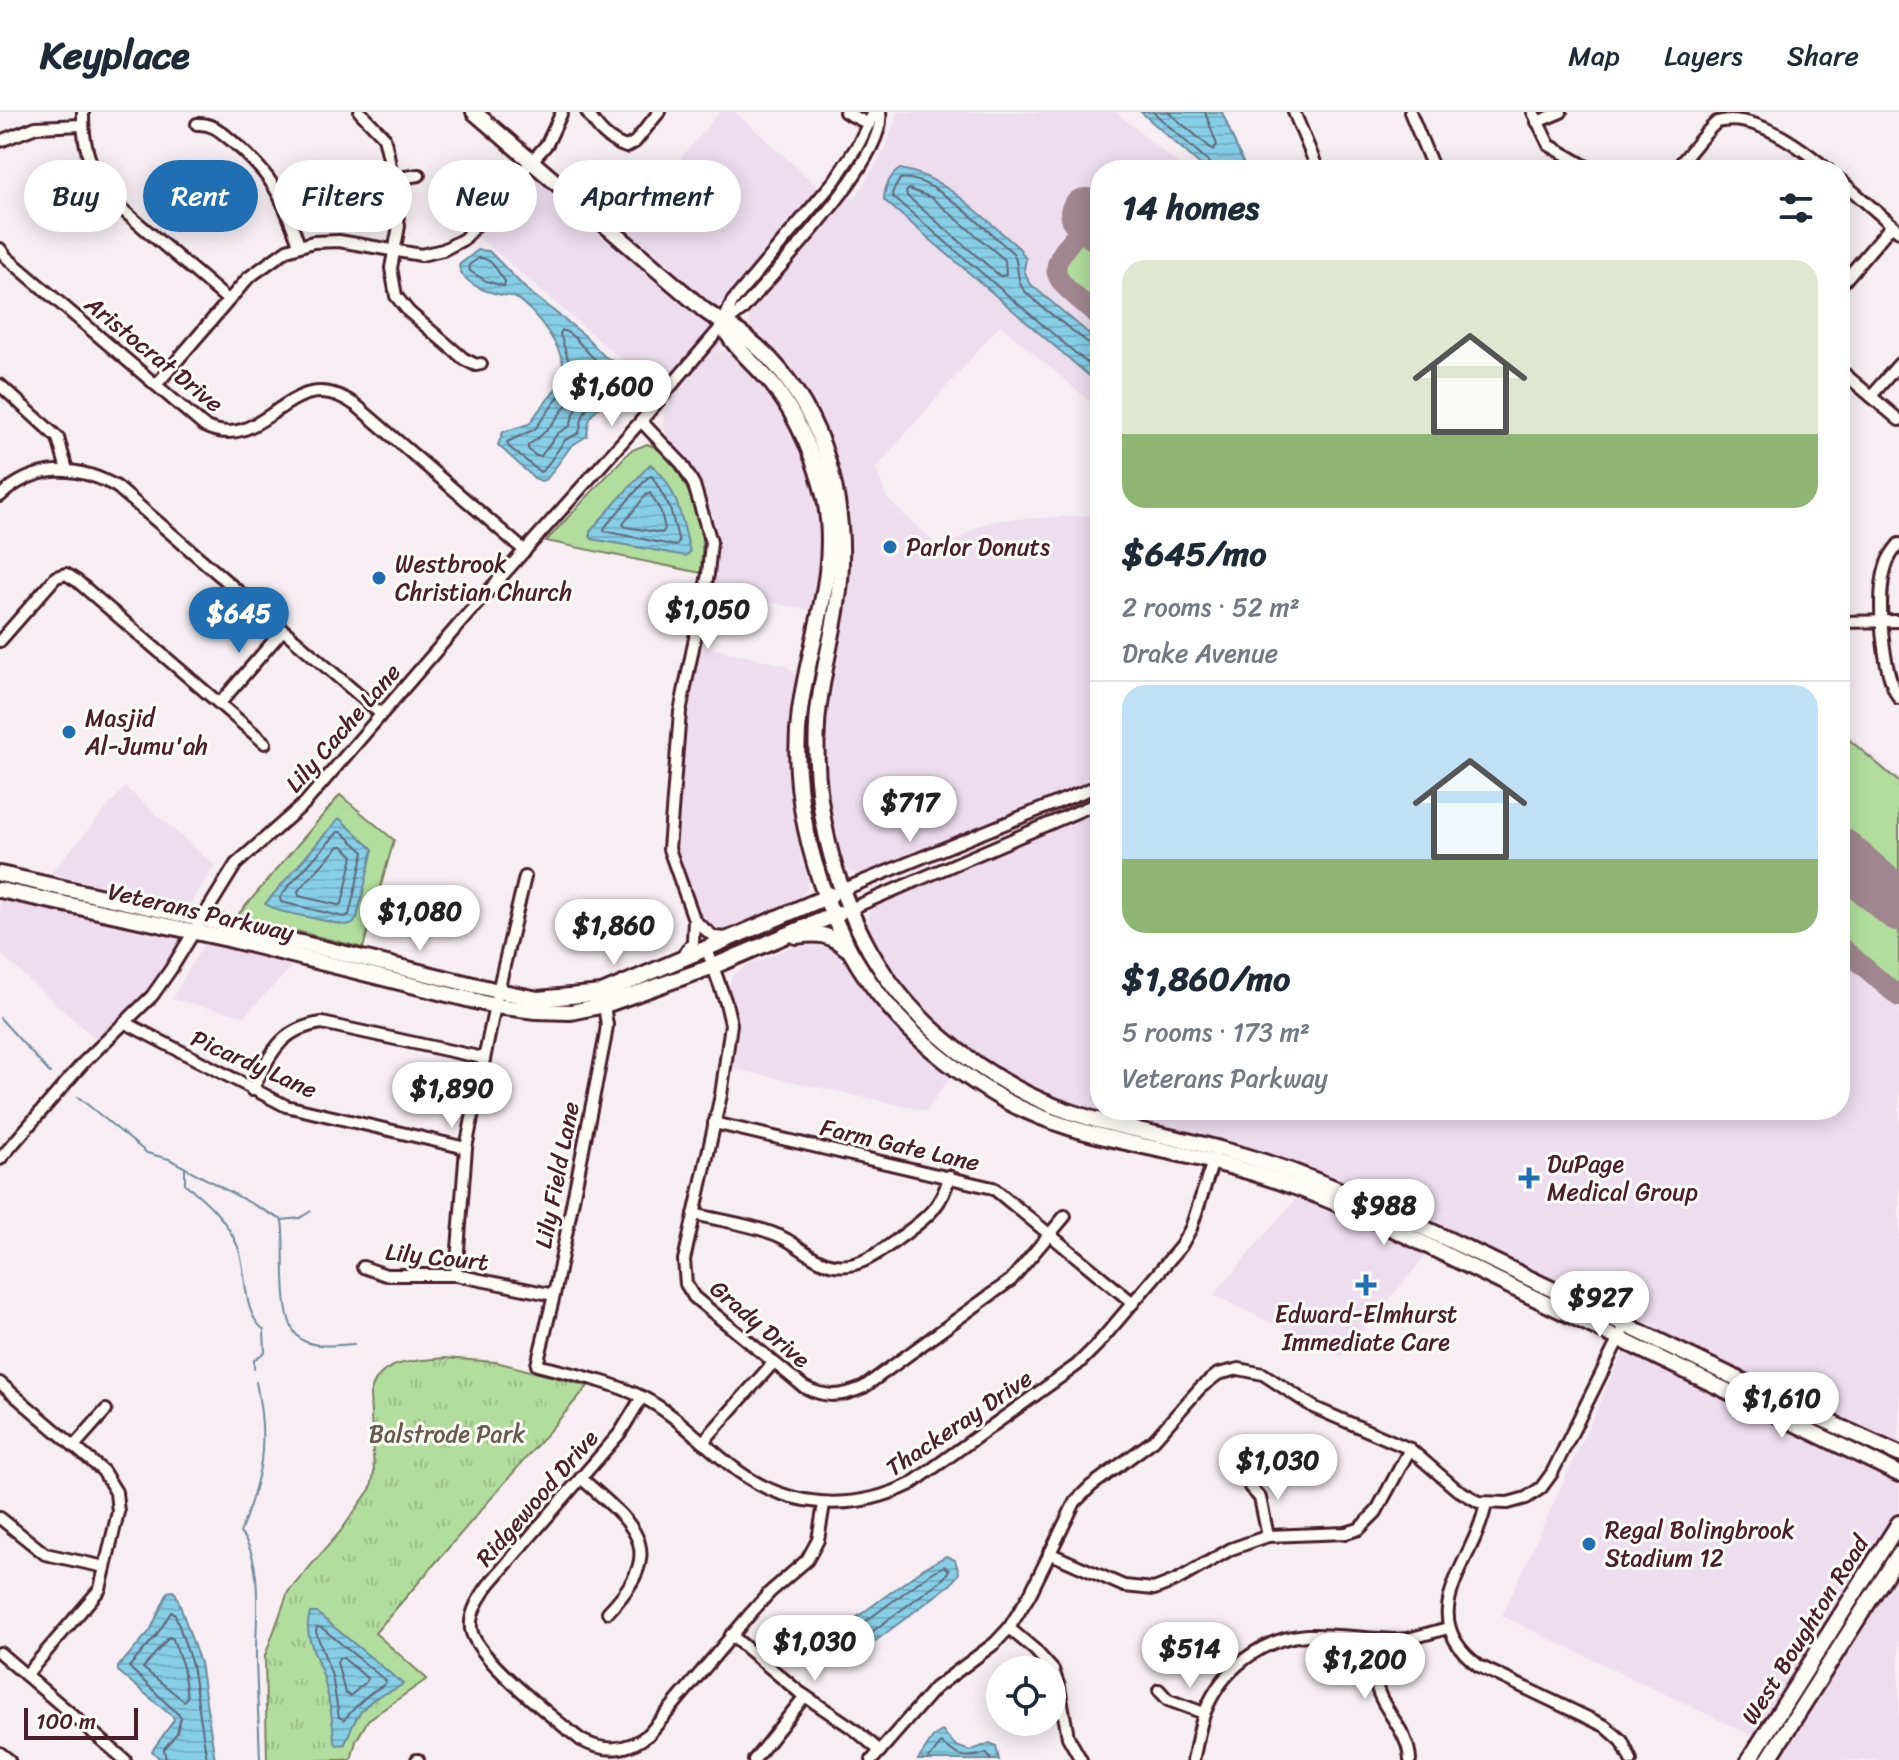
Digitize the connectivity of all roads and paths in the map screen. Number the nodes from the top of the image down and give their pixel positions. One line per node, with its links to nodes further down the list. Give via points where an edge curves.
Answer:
1 (83, 112): 16 (street)
2 (360, 112): 18 (street, via 384,137)
3 (474, 112): 19 (main road)
4 (562, 112): 20 (street, via 552,137)
5 (587, 112): 6 (street, via 600,131 626,147)
6 (659, 112)
7 (845, 112): 15 (street)
8 (874, 112): 15 (street, Lily Cache Lane)
9 (880, 112): 38 (street, Lily Cache Lane, via 880,130 854,177 742,310)
10 (1294, 112): 21 (street)
11 (1410, 112): 22 (street)
12 (1561, 112): 13 (street)
13 (1535, 117): 23 (street, via 1549,145)
14 (197, 124): 33 (street, via 217,128 264,171 285,204)
15 (869, 124): 38 (street, Lily Cache Lane, via 835,180 732,302)
16 (83, 125): 17 (street, via 36,127); 37 (street, via 90,164 110,197)
17 (0, 141)
18 (388, 160)
19 (529, 160)
20 (533, 160)
21 (1314, 160)
22 (1430, 160)
23 (1575, 160)
24 (1684, 160): 25 (street, via 1717,122 1744,112 1769,120)
25 (1812, 160)
26 (537, 167): 38 (main road)
27 (419, 175): 28 (street)
28 (412, 176)
29 (1850, 189): 30 (street)
30 (1896, 228): 36 (street)
31 (398, 232): 35 (street)
32 (470, 232): 35 (street, via 454,245 421,255)
33 (299, 245): 35 (street, via 339,241); 37 (street, via 258,269)
34 (0, 249): 43 (street, Aristocrat Drive)
35 (395, 251): 39 (street, via 391,277 402,305 464,359)
36 (1850, 276)
37 (228, 300): 43 (street)
38 (723, 325): 46 (street, Lily Cache Lane); 65 (main road, via 740,332 788,381 810,417 831,474 842,560 820,698 817,761 823,821); 66 (main road, via 731,343 787,407 813,459 824,498 829,572 800,711 798,775 806,833)
39 (481, 364)
40 (1899, 364): 44 (street)
41 (1850, 378): 44 (street)
42 (0, 385): 47 (street, via 58,438)
43 (156, 385): 50 (street, Aristocrat Drive, via 204,426 234,432 255,426 301,394 339,394)
44 (1871, 396): 45 (street)
45 (1899, 420)
46 (641, 421): 50 (street, Lily Cache Lane); 70 (street, via 688,474 711,542 680,712 669,849)
47 (67, 470): 48 (street, via 33,476); 54 (street, via 117,487)
48 (0, 496)
49 (1899, 544): 53 (street, via 1884,570)
50 (525, 551): 58 (street, Lily Cache Lane)
51 (1899, 621): 53 (street)
52 (1850, 622): 53 (street)
53 (1883, 622): 56 (street, via 1886,669)
54 (283, 630): 57 (street); 58 (street)
55 (0, 641): 57 (street, via 62,570)
56 (1899, 698)
57 (220, 703): 59 (street)
58 (381, 714): 69 (street, Lily Cache Lane, via 305,803 236,864)
59 (265, 743)
60 (1090, 789): 65 (street)
61 (1090, 806): 67 (street)
62 (0, 874): 69 (main road, Veterans Parkway)
63 (525, 877): 78 (street)
64 (0, 890): 71 (main road, Veterans Parkway)
65 (842, 890): 66 (main road, Veterans Parkway); 67 (main road)
66 (825, 897): 68 (main road); 72 (main road, Veterans Parkway)
67 (850, 909): 68 (main road, Veterans Parkway); 83 (main road, via 872,954 933,1029 974,1063 1025,1094)
68 (832, 915): 73 (main road, Veterans Parkway); 75 (main road)
69 (202, 919): 71 (street, Lily Cache Lane); 78 (main road, Veterans Parkway)
70 (694, 919): 72 (street, via 714,937); 76 (street, via 693,942)
71 (194, 932): 78 (main road, Veterans Parkway); 80 (street, Lily Cache Lane, via 152,996)
72 (727, 938): 74 (main road, Veterans Parkway)
73 (776, 940): 75 (main road, via 825,934); 77 (main road, Veterans Parkway)
74 (706, 947): 76 (main road, Veterans Parkway); 77 (street, Grady Drive)
75 (850, 952): 87 (main road, via 908,1028 994,1095 1073,1130)
76 (683, 956): 79 (main road, Veterans Parkway)
77 (714, 966): 79 (main road, Veterans Parkway); 85 (street, Grady Drive, via 731,1024)
78 (496, 998): 79 (main road, Veterans Parkway); 81 (street)
79 (604, 999): 95 (street, Lily Field Lane, via 605,1039)
80 (126, 1023): 82 (street, Picardy Lane); 88 (street, Lily Cache Lane, via 83,1063)
81 (483, 1058): 82 (street, via 322,1023 302,1026 284,1037); 86 (street)
82 (252, 1090): 86 (street, Picardy Lane, via 328,1118)
83 (1090, 1119)
84 (1095, 1120): 87 (main road)
85 (714, 1123): 89 (street, Farm Gate Lane); 90 (street, Grady Drive)
86 (466, 1148): 94 (street)
87 (1215, 1155): 96 (street, Thackeray Drive, via 1191,1228); 97 (main road, via 1329,1185); 98 (main road, via 1343,1206)
88 (0, 1159)
89 (949, 1176): 90 (street, via 937,1208 858,1265 829,1264 768,1231); 92 (street, Farm Gate Lane, via 993,1188)
90 (694, 1214): 99 (street, Grady Drive, via 684,1260 686,1284 703,1306)
91 (1065, 1216): 92 (street, Grady Drive)
92 (1051, 1235): 96 (street, Farm Gate Lane); 99 (street, Grady Drive, via 1011,1280 847,1395 816,1393)
93 (363, 1267): 94 (street, Lily Court, via 386,1275)
94 (456, 1275): 95 (street, Lily Court)
95 (554, 1295): 100 (street, Lily Field Lane)
96 (1133, 1303): 114 (street, Thackeray Drive, via 1077,1365 930,1473 880,1497)
97 (1626, 1324): 98 (street); 104 (main road)
98 (1619, 1339): 102 (main road); 113 (street, via 1541,1488 1508,1503)
99 (773, 1363): 106 (street)
100 (537, 1365): 103 (street, Thackeray Drive)
101 (0, 1383): 107 (street)
102 (1736, 1395): 104 (main road, via 1740,1391 1780,1406); 110 (main road)
103 (642, 1397): 106 (street, Thackeray Drive); 111 (street, Ridgewood Drive, via 620,1433)
104 (1788, 1404): 109 (main road)
105 (106, 1410): 107 (street)
106 (703, 1442): 114 (street, Thackeray Drive, via 760,1485)
107 (74, 1446): 120 (street, via 103,1471 116,1492 118,1512)
108 (1410, 1449): 113 (street, via 1463,1494); 117 (street, via 1376,1512 1359,1529); 118 (street, via 1315,1408 1263,1374 1228,1371 1209,1380 1154,1440 1083,1493)
109 (1899, 1454)
110 (1899, 1474)
111 (581, 1478): 121 (street, via 623,1515 646,1552 634,1581); 132 (street, Ridgewood Drive, via 490,1583 466,1628 488,1660 576,1736)
112 (1250, 1487): 117 (street, via 1260,1498)
113 (1486, 1503): 123 (street, via 1479,1531 1451,1588)
114 (824, 1504): 124 (street, Ridgewood Drive, via 818,1540 807,1560)
115 (0, 1518): 120 (street, via 45,1554)
116 (1899, 1523): 141 (main road, West Boughton Road)
117 (1268, 1536): 118 (street, via 1154,1589 1124,1586)
118 (1049, 1553): 122 (street)
119 (1899, 1554): 142 (main road, West Boughton Road)
120 (105, 1567): 127 (street, via 100,1589)
121 (608, 1612)
122 (1009, 1628): 133 (street, via 935,1688); 137 (street, via 1053,1670 1068,1737)
123 (1448, 1628): 125 (street, via 1408,1639); 140 (street, via 1479,1666 1605,1726 1622,1741)
124 (731, 1635): 129 (street); 132 (street, Ridgewood Drive, via 649,1734)
125 (1378, 1639): 130 (street, via 1310,1635 1270,1644 1226,1676); 139 (street, via 1375,1678)
126 (0, 1653): 127 (street)
127 (26, 1675): 134 (street)
128 (1159, 1690): 130 (street, via 1168,1700)
129 (805, 1696): 133 (street, via 854,1729); 136 (street)
130 (1204, 1713): 138 (street)
131 (0, 1753): 135 (street)
132 (615, 1755)
133 (876, 1756)
134 (117, 1758)
135 (9, 1760)
136 (754, 1760)
137 (1081, 1760)
138 (1193, 1760)
139 (1410, 1760)
140 (1631, 1760)
141 (1749, 1760)
142 (1768, 1760)

